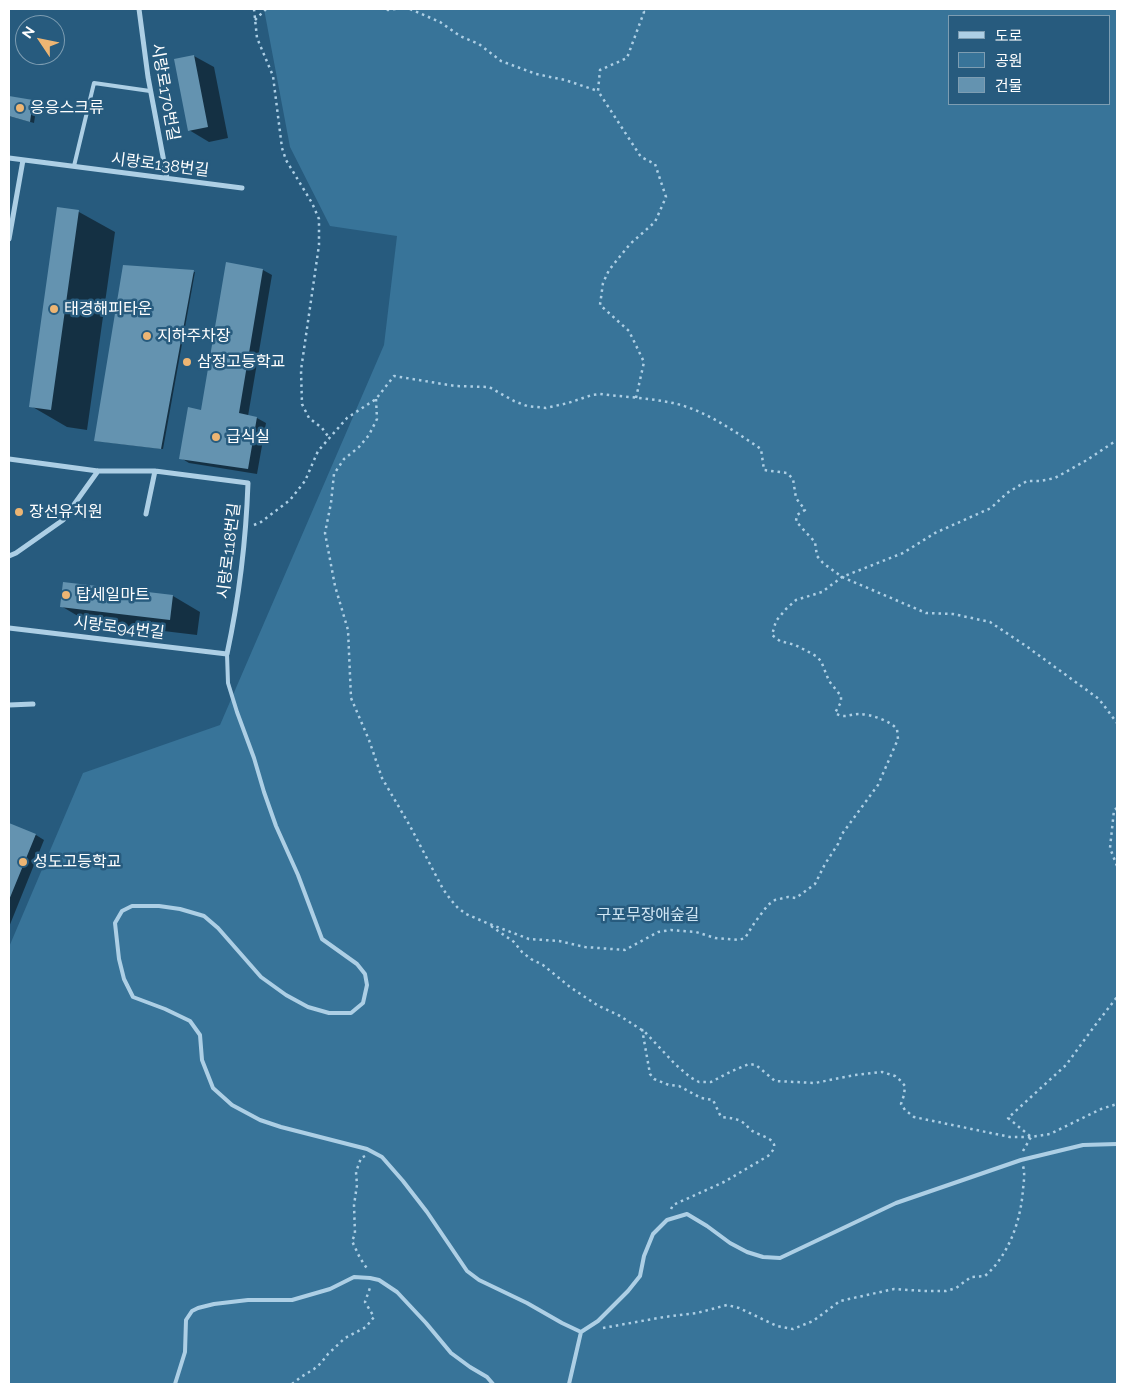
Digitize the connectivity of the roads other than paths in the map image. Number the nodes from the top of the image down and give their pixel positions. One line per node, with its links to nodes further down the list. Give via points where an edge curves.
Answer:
1 (139, 9): 2 (street, 시랑로170번길)
2 (150, 91): 5 (lane, via 94,83); 6 (street, 시랑로170번길)
3 (9, 158): 4 (street, 시랑로138번길)
4 (23, 160): 5 (street, 시랑로138번길); 8 (street)
5 (74, 166): 6 (street, 시랑로138번길)
6 (167, 178): 7 (street, 시랑로138번길)
7 (242, 188)
8 (9, 239)
9 (9, 459): 10 (street, 시랑로118번길)
10 (98, 471): 11 (street, 시랑로118번길); 13 (street, via 63,520)
11 (155, 471): 12 (street); 15 (street, 시랑로118번길, via 248,483 246,529)
12 (146, 514)
13 (9, 556)
14 (9, 628): 15 (street, 시랑로94번길)
15 (227, 654): 19 (lane, via 228,683 276,826 322,939 357,964 365,974 367,985 363,1003 351,1013 308,1007 261,977 204,916 159,906 132,906 122,911 115,923 119,959 133,998 165,1008 190,1021 200,1035 202,1060 213,1088 232,1105 260,1120 368,1149 382,1157 415,1196 473,1276)
16 (33, 704): 17 (street)
17 (9, 705)
18 (1117, 1144): 19 (lane, via 1083,1146 1021,1160 896,1203 780,1258 747,1252 687,1214 667,1220 653,1234 640,1276 598,1321)
19 (581, 1332): 22 (lane)
20 (175, 1384): 21 (lane, via 185,1352 186,1320 192,1311 214,1304 248,1300 292,1300 354,1278 380,1280 397,1292 451,1353 488,1377)
21 (493, 1384)
22 (569, 1384)

